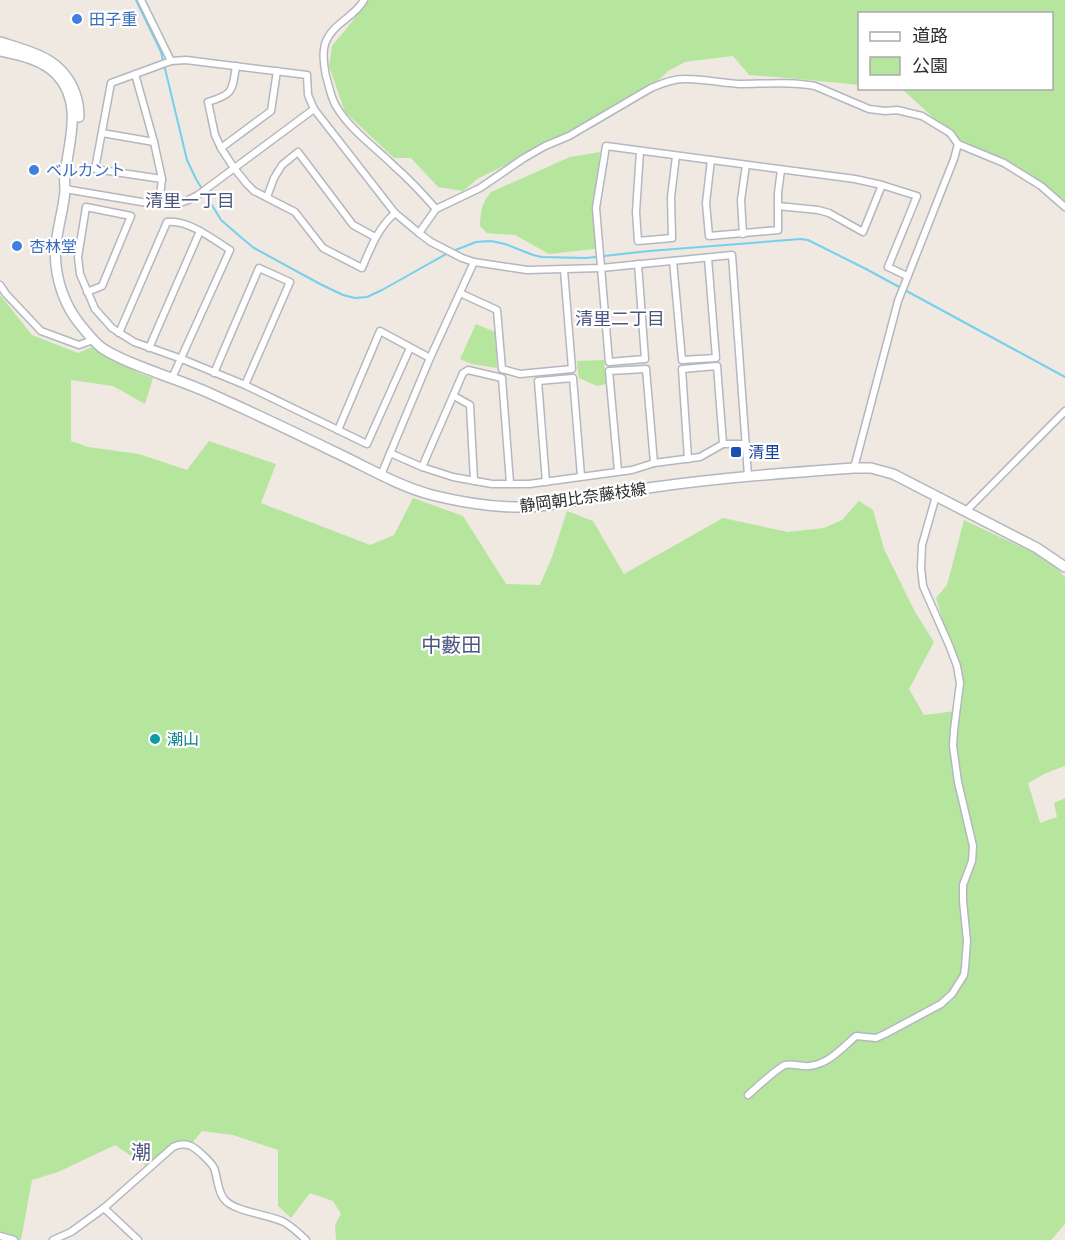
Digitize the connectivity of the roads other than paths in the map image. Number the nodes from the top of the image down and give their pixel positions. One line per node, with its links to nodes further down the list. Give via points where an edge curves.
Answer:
1 (141, 0): 5 (street)
2 (364, 0): 27 (street, via 360,9 338,24 325,45 323,64 335,104 374,149)
3 (0, 42): 22 (main road, 静岡朝比奈藤枝線, via 51,61 72,84 79,114)
4 (0, 51): 22 (main road, 静岡朝比奈藤枝線, via 48,67 66,86 73,113)
5 (171, 61): 6 (street); 8 (street)
6 (236, 66): 7 (street); 13 (street, via 230,93 208,102)
7 (277, 71): 9 (street, via 307,75 308,95); 13 (street, via 271,111)
8 (135, 74): 10 (street, via 111,83); 11 (street)
9 (314, 108): 18 (street); 28 (street)
10 (102, 133): 11 (street); 20 (street, via 95,168)
11 (154, 142): 20 (street)
12 (958, 144): 26 (street, via 1004,164 1041,186); 27 (street, via 950,133 922,116 869,109 815,86 686,78 651,88 524,158 480,188); 39 (street)
13 (221, 148): 18 (street)
14 (640, 151): 15 (street); 15 (street, via 638,241 672,238); 37 (street, via 606,146 596,208)
15 (676, 156): 16 (street)
16 (711, 160): 17 (street); 31 (street, via 706,202 709,236)
17 (746, 165): 19 (street); 31 (street, via 741,200)
18 (234, 168): 23 (street, via 254,191); 24 (street, via 184,202)
19 (781, 170): 21 (street); 25 (street)
20 (162, 179): 24 (street)
21 (882, 185): 25 (street, via 863,232 829,213); 39 (street, via 917,196 888,267)
22 (65, 189): 24 (street); 44 (main road, 静岡朝比奈藤枝線, via 57,240 60,285 76,320)
23 (267, 197): 32 (street, via 295,212 322,248 362,267); 32 (street, via 282,165 298,152 353,225)
24 (159, 205)
25 (778, 206): 31 (street, via 778,230)
26 (1065, 207)
27 (436, 209): 30 (street)
28 (395, 213): 30 (street); 32 (street)
29 (200, 231): 43 (street, via 166,222); 45 (street); 48 (street, via 230,250)
30 (419, 233): 35 (street)
31 (743, 234)
32 (375, 237)
33 (708, 258): 34 (street); 34 (street, via 716,358 681,360); 56 (street, via 732,255)
34 (673, 261): 36 (street)
35 (474, 262): 38 (street, via 527,270); 42 (street)
36 (638, 264): 37 (street); 37 (street, via 645,359 609,362)
37 (601, 268): 38 (street)
38 (564, 270): 42 (street, via 572,369 520,374 502,369 497,310)
39 (907, 276): 61 (street)
40 (0, 285): 44 (street, via 41,331 79,345)
41 (87, 292): 41 (street, via 78,257 86,207 131,216 102,286); 43 (street, via 95,309)
42 (460, 293): 47 (street)
43 (119, 333): 45 (street)
44 (93, 340): 50 (main road, 静岡朝比奈藤枝線, via 116,356)
45 (149, 348): 48 (street)
46 (410, 348): 47 (street); 54 (street, via 367,444); 54 (street, via 380,331)
47 (430, 358): 57 (street)
48 (182, 359): 49 (street); 50 (street)
49 (214, 373): 51 (street); 51 (street, via 259,268 290,282)
50 (172, 378): 63 (main road, 静岡朝比奈藤枝線)
51 (245, 385): 54 (street)
52 (454, 396): 60 (street); 66 (street, via 470,405); 68 (street, via 468,370 502,378)
53 (1065, 411): 70 (street)
54 (338, 430)
55 (723, 444): 56 (street); 58 (street); 58 (street, via 717,366 682,369)
56 (746, 444): 64 (street)
57 (390, 453): 60 (street); 63 (street)
58 (688, 459): 59 (street)
59 (654, 463): 62 (street); 62 (street, via 646,369 609,371)
60 (422, 467): 66 (street)
61 (854, 468): 64 (main road, 静岡朝比奈藤枝線); 69 (main road, 静岡朝比奈藤枝線, via 893,474)
62 (618, 471): 65 (street)
63 (381, 475): 64 (main road, 静岡朝比奈藤枝線, via 429,494 486,506 512,507)
64 (748, 476)
65 (581, 477): 67 (street); 67 (street, via 573,378 538,381)
66 (474, 481): 68 (street)
67 (546, 482): 68 (street)
68 (510, 483)
69 (936, 496): 70 (main road, 静岡朝比奈藤枝線); 72 (street, via 922,545 922,586 949,645 960,683 953,746 973,846 963,885 967,941 964,975 934,1009 876,1038 855,1036 817,1065 786,1065)
70 (966, 511): 71 (main road, 静岡朝比奈藤枝線)
71 (1065, 567)
72 (748, 1095)
73 (104, 1208): 76 (street); 77 (street); 78 (street, via 180,1143 191,1146 208,1160 226,1202 284,1222)
74 (0, 1236): 75 (street)
75 (14, 1240)
76 (53, 1240)
77 (138, 1240)
78 (306, 1240)

